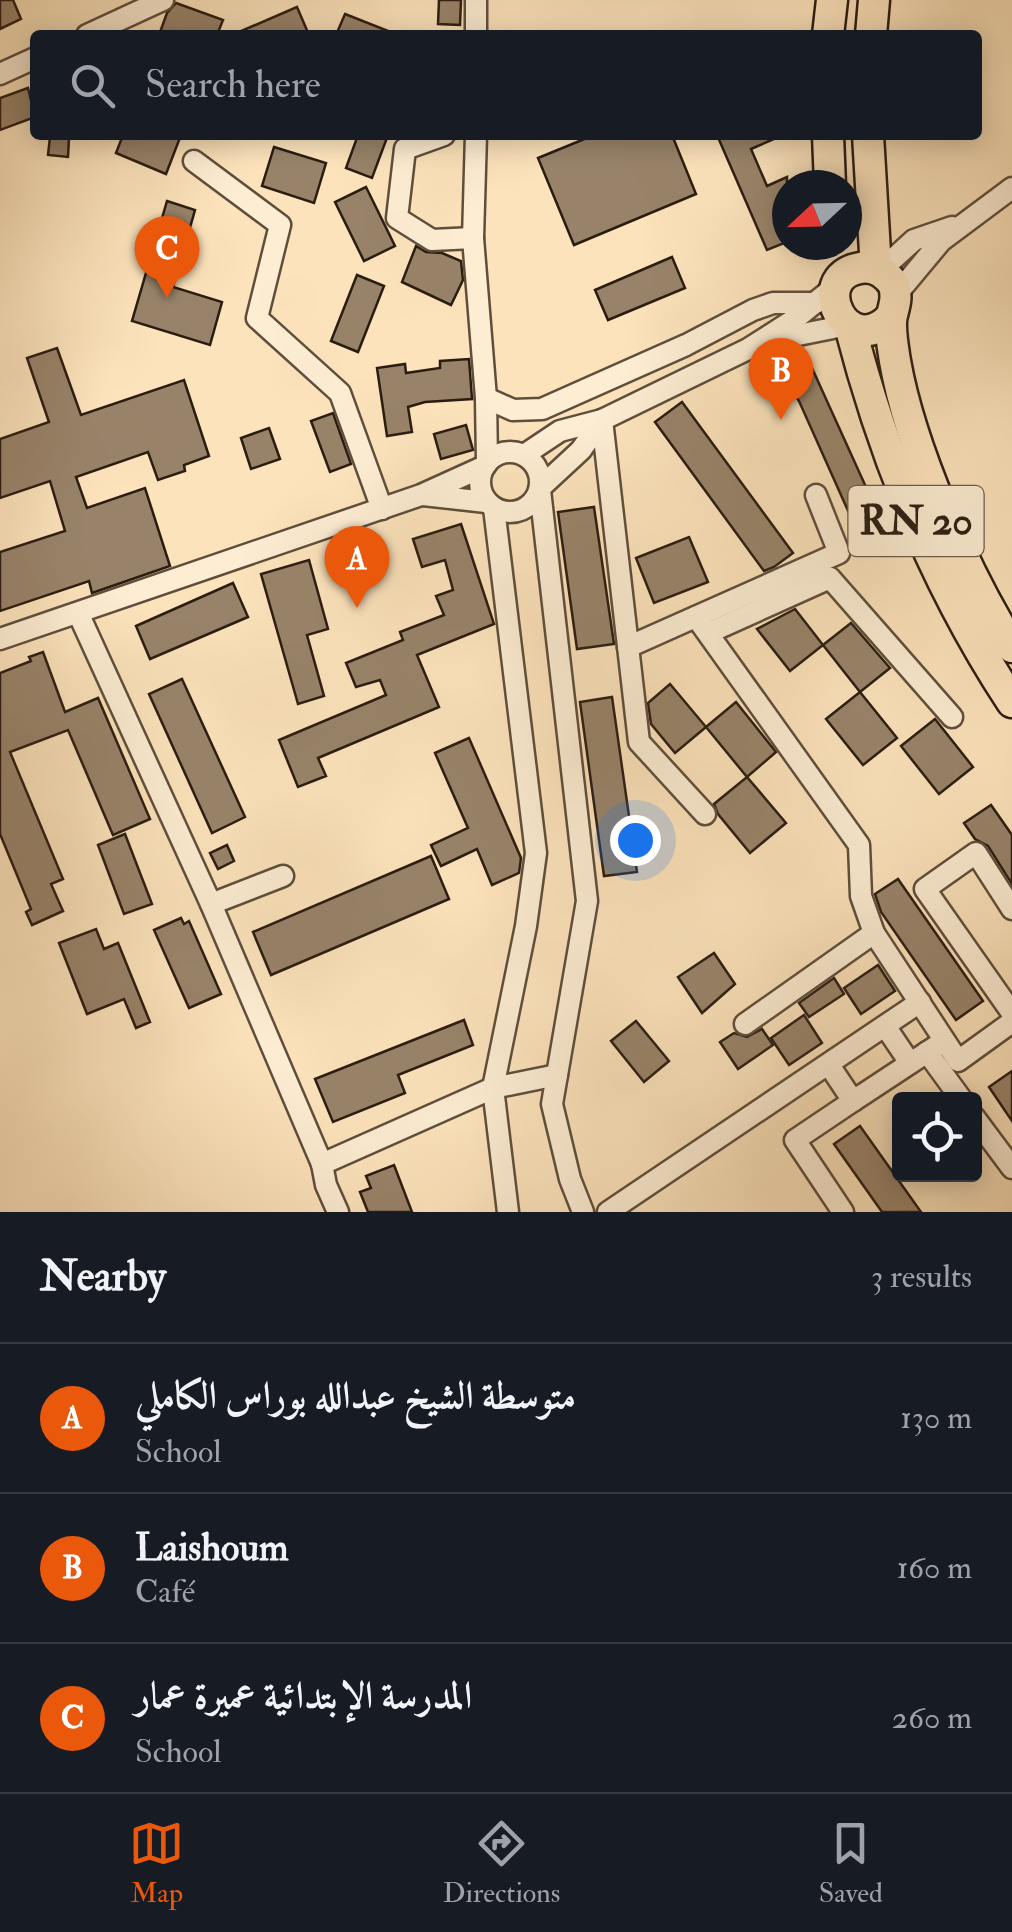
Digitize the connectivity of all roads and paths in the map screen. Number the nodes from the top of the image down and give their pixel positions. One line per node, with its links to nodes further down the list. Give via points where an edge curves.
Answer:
1 (164, 0): 5 (street)
2 (476, 0): 7 (street)
3 (832, 0): 8 (highway)
4 (874, 0): 9 (highway)
5 (123, 8): 6 (street)
6 (94, 30)
7 (476, 30)
8 (829, 30)
9 (871, 30)
10 (30, 60): 11 (street)
11 (0, 74)
12 (430, 140): 20 (street, via 406,149 397,218 432,240)
13 (476, 140): 20 (street)
14 (828, 140): 17 (highway)
15 (869, 140): 23 (highway, RN 20)
16 (194, 161): 34 (street, via 280,225 257,318 340,393)
17 (829, 170)
18 (1012, 188): 19 (street)
19 (959, 226): 23 (street); 23 (street, via 914,240)
20 (473, 238): 26 (street)
21 (836, 260): 22 (highway)
22 (832, 287): 23 (highway, via 865,267); 24 (highway, via 836,311); 25 (street); 26 (street, via 753,310 542,409 513,410)
23 (886, 288): 24 (highway, via 877,328); 38 (highway, RN 20, via 895,363 943,510)
24 (849, 326): 25 (street); 40 (highway, RN 20, via 870,402 922,535)
25 (748, 349): 27 (street)
26 (486, 398): 28 (street); 29 (street)
27 (602, 420): 28 (street, via 560,431); 30 (street); 39 (street)
28 (521, 454): 29 (street, via 504,452); 30 (street, via 538,469)
29 (486, 464): 32 (street); 33 (street, via 480,484)
30 (540, 489): 33 (street, via 521,512); 54 (street, via 587,901)
31 (816, 495): 36 (street, via 840,553)
32 (421, 496): 33 (street); 34 (street)
33 (490, 505): 55 (street, via 536,853)
34 (382, 509): 35 (street)
35 (79, 614): 37 (street); 44 (street)
36 (702, 625): 39 (street); 41 (street, via 830,578); 46 (street, via 859,845 861,896)
37 (0, 639)
38 (1012, 646)
39 (628, 647): 42 (street, via 640,742)
40 (1012, 702)
41 (952, 717)
42 (706, 814)
43 (283, 876): 44 (street)
44 (211, 904): 59 (street)
45 (1012, 909): 48 (street, via 976,853 925,888)
46 (874, 934): 47 (street); 50 (street)
47 (920, 1002): 51 (street); 52 (street)
48 (1012, 1013)
49 (1012, 1022): 52 (street, via 958,1061)
50 (744, 1024)
51 (885, 1026): 52 (street); 53 (street)
52 (927, 1052): 56 (street); 57 (street)
53 (829, 1065): 57 (street); 64 (street)
54 (558, 1075): 55 (street); 63 (street, via 552,1104)
55 (493, 1088): 59 (street); 62 (street)
56 (956, 1092)
57 (853, 1101): 65 (street, via 795,1140)
58 (982, 1128): 60 (street)
59 (322, 1164): 61 (street)
60 (1012, 1168)
61 (337, 1212)
62 (508, 1212)
63 (582, 1212)
64 (608, 1212)
65 (843, 1212)

